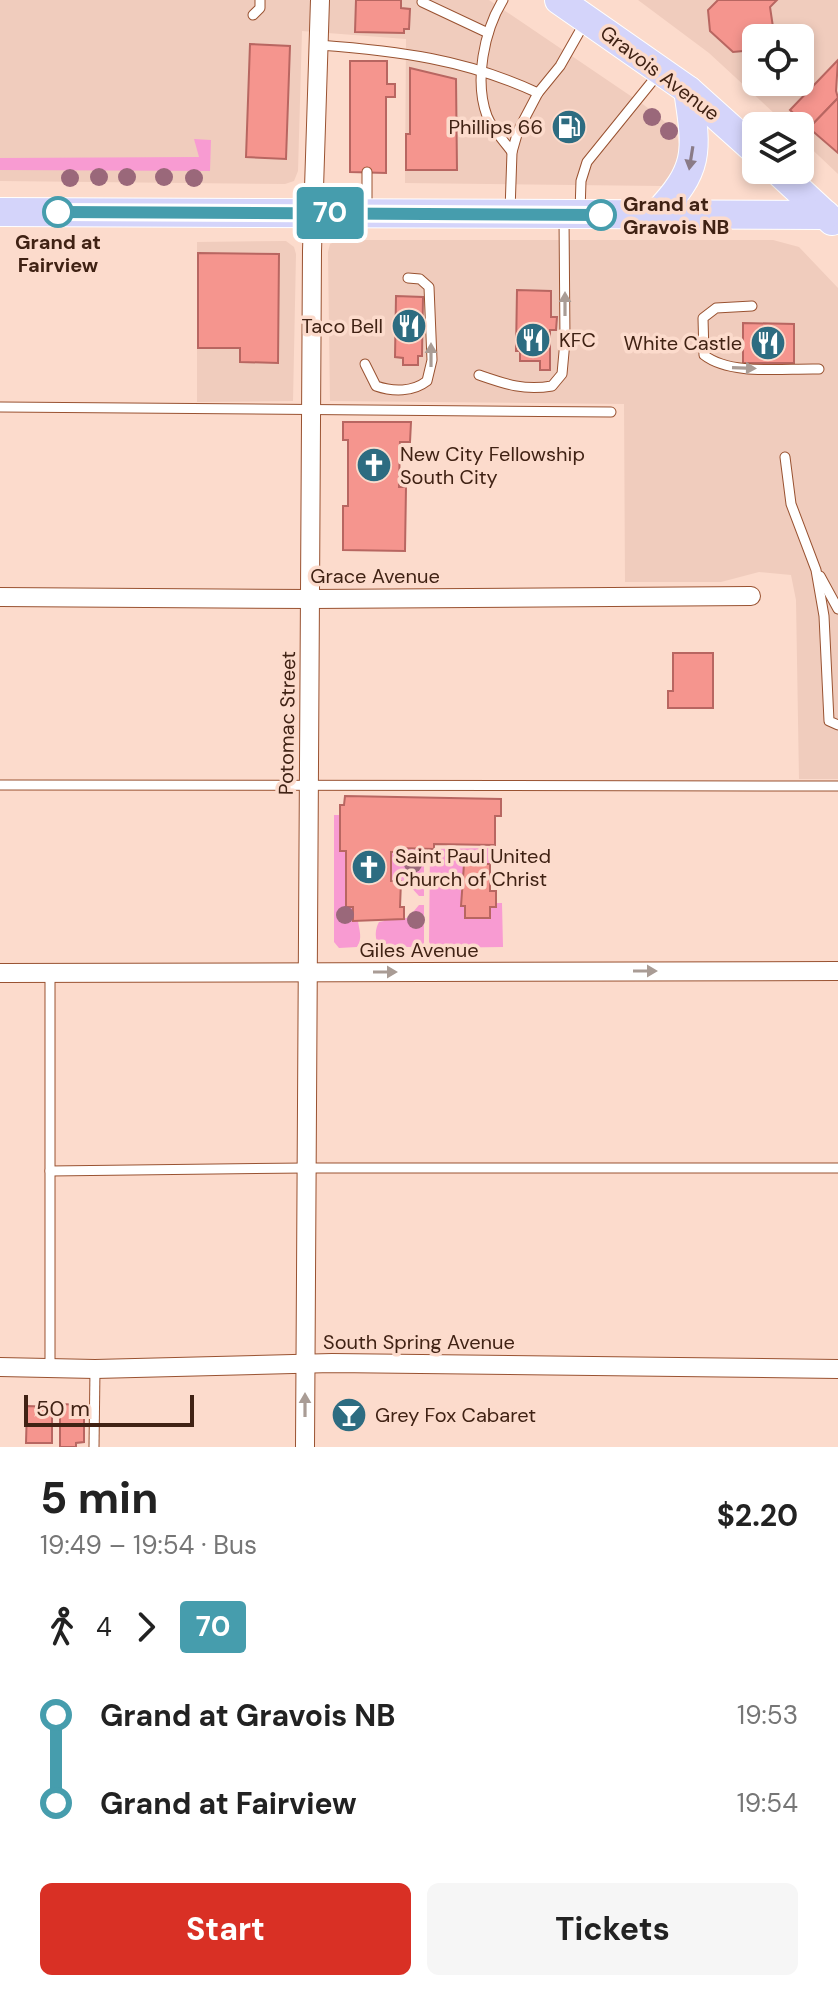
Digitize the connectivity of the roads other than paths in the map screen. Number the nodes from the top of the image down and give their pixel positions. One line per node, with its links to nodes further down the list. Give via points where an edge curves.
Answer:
1 (260, 0): 6 (lane)
2 (320, 0): 9 (street, Potomac Street)
3 (503, 0): 8 (lane)
4 (559, 0): 7 (main road, Gravois Avenue)
5 (422, 2): 8 (lane)
6 (253, 15)
7 (587, 19): 10 (main road, Gravois Avenue); 13 (lane)
8 (488, 33): 11 (lane)
9 (319, 45): 11 (lane, via 399,51); 19 (street, Potomac Street)
10 (661, 70): 12 (main road, Gravois Avenue); 22 (lane, via 587,162)
11 (483, 71): 13 (lane); 15 (lane, via 488,119)
12 (688, 90): 14 (main road, Gravois Avenue); 23 (main road, one-way to 23, via 693,159 681,189)
13 (538, 93): 15 (lane)
14 (742, 138)
15 (512, 152): 21 (lane)
16 (367, 172): 20 (lane)
17 (792, 184): 24 (main road)
18 (0, 212): 19 (main road)
19 (313, 213): 20 (main road); 31 (street, Potomac Street)
20 (367, 213): 21 (main road)
21 (509, 214): 22 (main road)
22 (572, 215): 23 (main road); 29 (lane, one-way to 22, via 535,389 552,386 562,374)
23 (656, 215): 24 (main road)
24 (832, 221)
25 (408, 278): 27 (lane, one-way to 25, via 376,386 387,390 410,389 427,381 432,360 429,287 426,281)
26 (752, 306): 28 (lane, one-way to 28, via 716,308 703,318 704,355 732,368)
27 (365, 364)
28 (819, 369)
29 (479, 375)
30 (0, 407): 31 (lane)
31 (312, 408): 32 (lane); 37 (street, Potomac Street)
32 (611, 412)
33 (785, 457): 34 (lane, via 791,504)
34 (816, 570): 38 (lane); 39 (lane, via 824,616 829,721)
35 (751, 596): 37 (street, Grace Avenue)
36 (0, 597): 37 (street, Grace Avenue)
37 (311, 599): 42 (street, Potomac Street)
38 (838, 609)
39 (838, 725)
40 (0, 785): 42 (lane)
41 (838, 786): 42 (lane)
42 (309, 787): 44 (street, Potomac Street)
43 (838, 971): 44 (street, Giles Avenue, one-way to 43)
44 (307, 972): 46 (street, Giles Avenue); 47 (street, Potomac Street)
45 (0, 973): 46 (street, Giles Avenue)
46 (50, 973): 49 (lane)
47 (306, 1168): 48 (lane); 49 (lane); 50 (street, Potomac Street)
48 (838, 1168)
49 (50, 1171): 52 (lane)
50 (305, 1364): 53 (street, South Spring Avenue); 54 (street, South Spring Avenue); 56 (street, Potomac Street, one-way to 50)
51 (0, 1367): 52 (street, South Spring Avenue)
52 (50, 1369): 53 (street, South Spring Avenue)
53 (95, 1369): 55 (lane)
54 (838, 1369)
55 (94, 1447)
56 (305, 1447)

